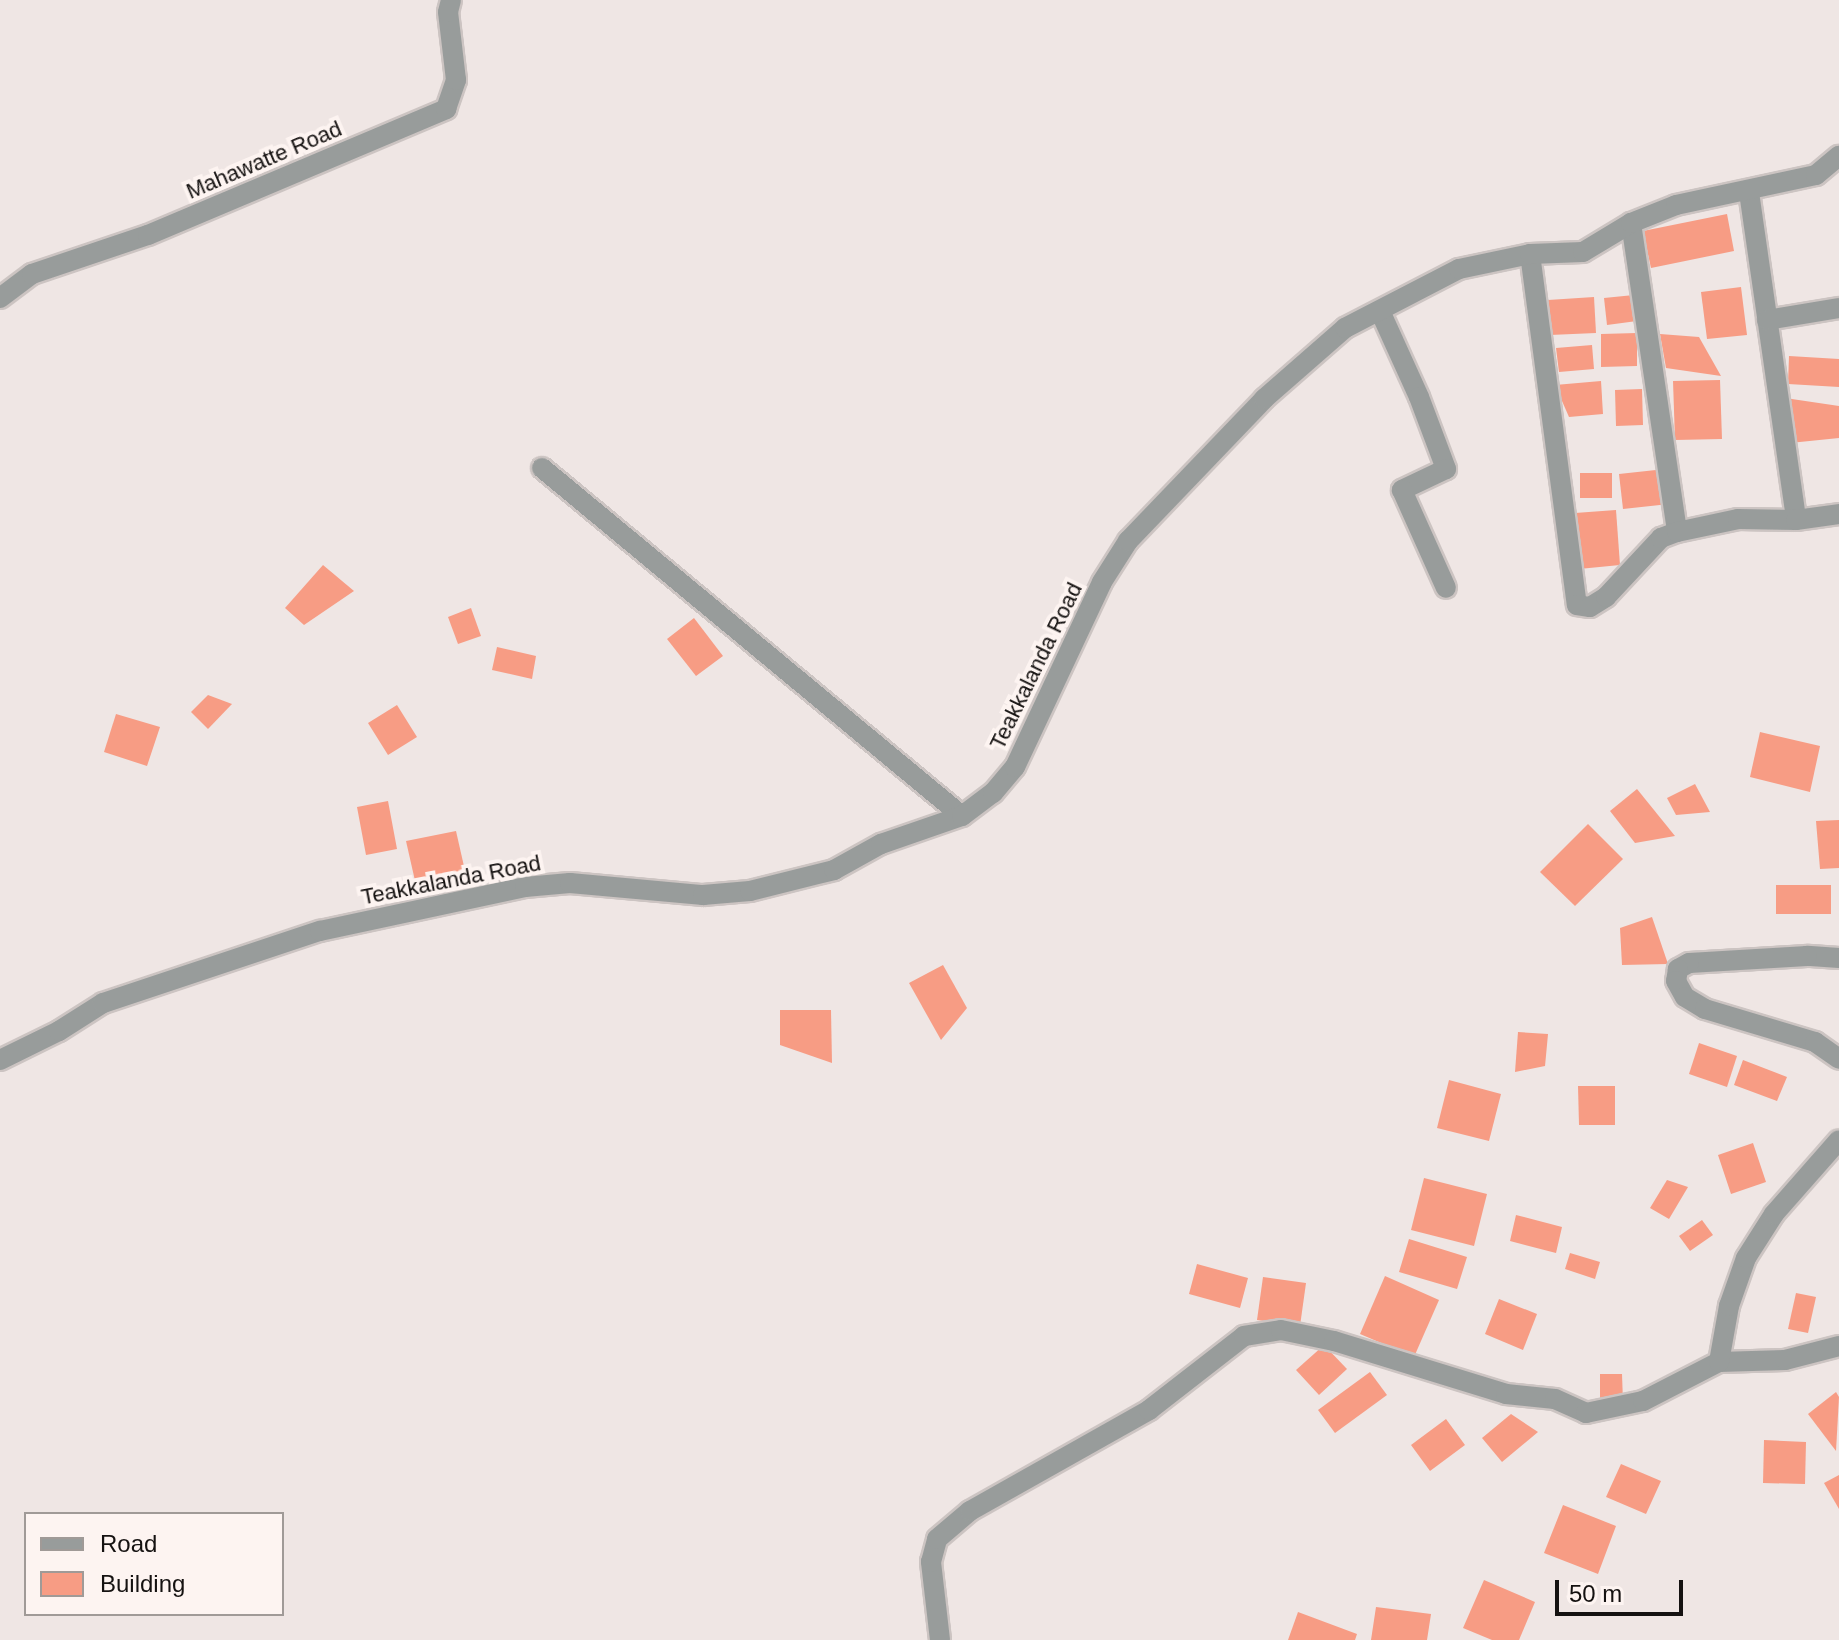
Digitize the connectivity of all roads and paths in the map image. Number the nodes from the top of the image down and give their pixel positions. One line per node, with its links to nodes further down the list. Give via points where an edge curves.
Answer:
1 (451, 0): 6 (street, Mahawatte Road, via 456,80 446,109 148,235 32,274)
2 (1839, 156): 3 (street, Teakkalanda Road, via 1816,175)
3 (1749, 192): 4 (street, Teakkalanda Road, via 1676,205); 9 (street)
4 (1631, 223): 5 (street, Teakkalanda Road, via 1583,252); 13 (street)
5 (1530, 254): 8 (street, Teakkalanda Road, via 1459,269); 13 (street, via 1577,605 1590,607 1606,597 1661,538)
6 (0, 298)
7 (1839, 308): 9 (street)
8 (1380, 311): 14 (street, via 1446,469 1402,490); 15 (street, Teakkalanda Road, via 1345,328 1264,399 1128,541 1102,582 1015,767 993,793)
9 (1767, 320): 12 (street)
10 (542, 468): 15 (street)
11 (1839, 514): 12 (street)
12 (1796, 520): 13 (street, via 1738,519)
13 (1677, 532)
14 (1446, 588)
15 (962, 816): 18 (street, Teakkalanda Road, via 881,844 834,870 750,891 703,895 570,883 525,887 320,931 103,1003)
16 (1839, 958): 17 (street, via 1689,963 1678,969 1676,981 1685,997 1705,1009 1815,1042)
17 (1839, 1059)
18 (0, 1060)
19 (1839, 1140): 21 (street, via 1774,1214 1746,1258 1729,1306)
20 (1839, 1346): 21 (street, via 1785,1360)
21 (1719, 1362): 22 (street, via 1643,1401 1586,1413 1555,1399 1506,1394 1334,1341 1281,1330 1244,1336 1149,1410 970,1511 937,1539 931,1562)
22 (940, 1640)

